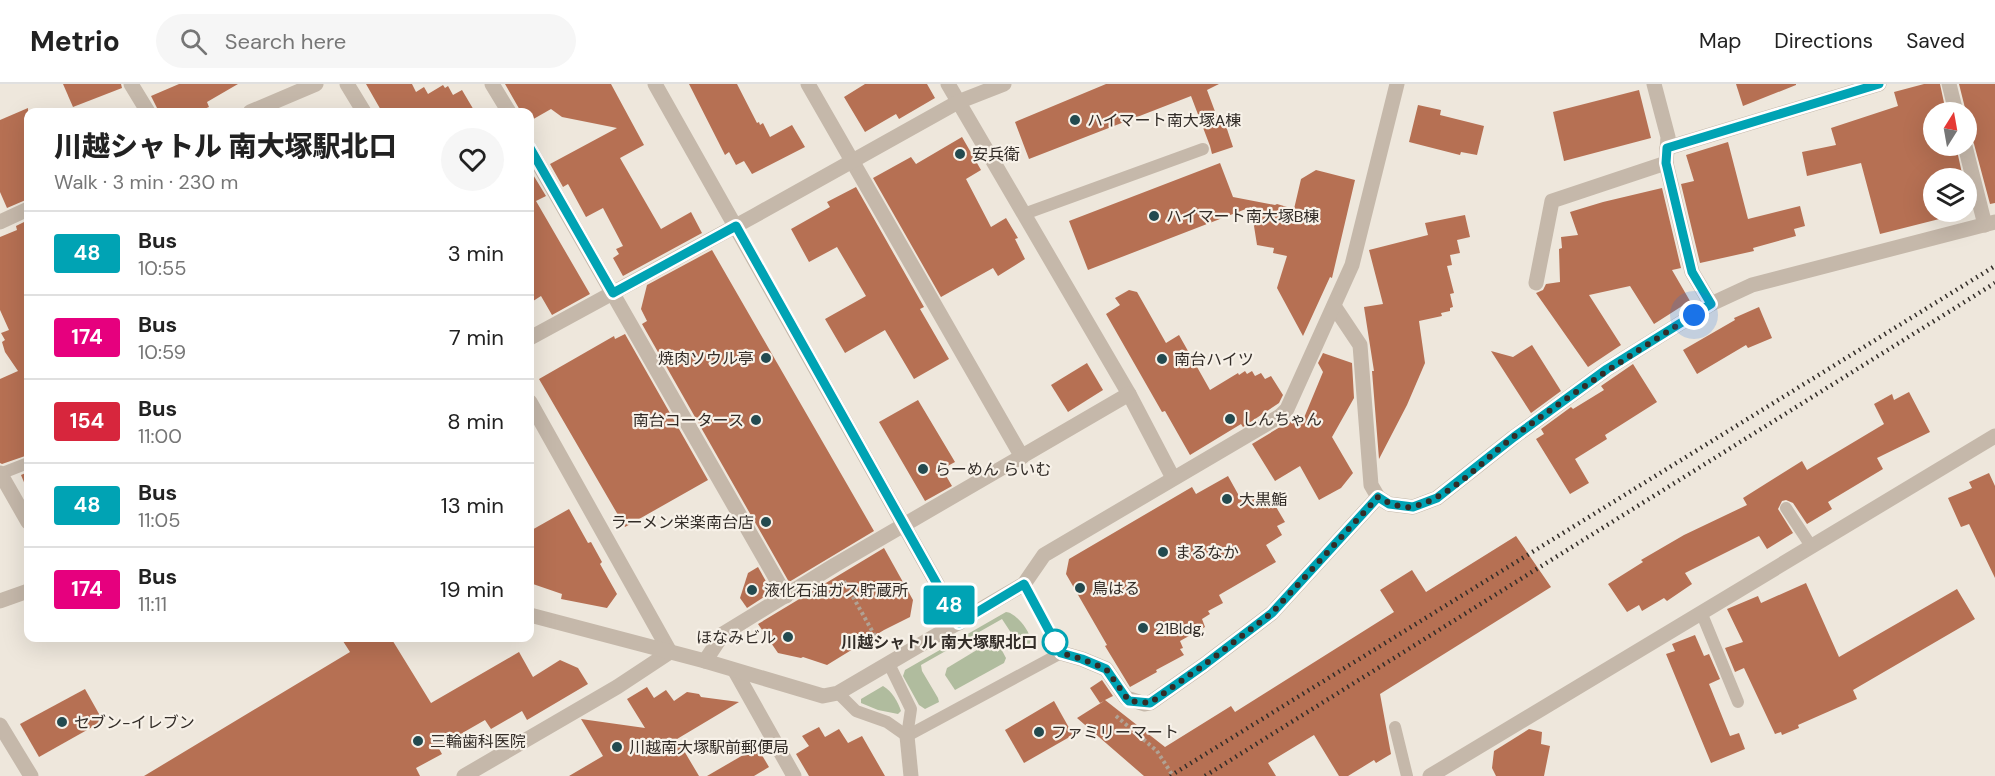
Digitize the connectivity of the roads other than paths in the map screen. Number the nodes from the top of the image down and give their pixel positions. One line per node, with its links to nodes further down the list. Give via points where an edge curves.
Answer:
1 (131, 84): 15 (street)
2 (316, 84): 16 (street)
3 (347, 84): 17 (street)
4 (492, 84): 18 (street)
5 (655, 84): 28 (street)
6 (808, 84): 23 (street)
7 (948, 84): 13 (street)
8 (1004, 84): 13 (street)
9 (1397, 84): 32 (street, via 1352,265)
10 (1654, 84): 21 (street, via 1668,137)
11 (1879, 84): 21 (street)
12 (1949, 84): 14 (street)
13 (958, 102): 23 (street); 25 (street)
14 (1954, 102)
15 (146, 108)
16 (269, 108)
17 (362, 108)
18 (507, 108)
19 (1203, 149): 25 (lane)
20 (534, 155): 30 (street)
21 (1666, 156): 29 (street, via 1552,201); 31 (street, via 1692,272)
22 (1968, 156): 27 (street)
23 (852, 161): 28 (street); 37 (street)
24 (24, 211): 26 (street)
25 (1024, 214): 34 (street)
26 (0, 222)
27 (1990, 224): 31 (street, via 1752,285)
28 (736, 226): 30 (street); 44 (street)
29 (1536, 283)
30 (613, 293): 33 (street); 48 (street)
31 (1711, 304): 41 (street, via 1607,369 1437,498 1413,507 1389,504)
32 (1334, 306): 40 (street, via 1287,409); 41 (street, via 1359,345 1371,485)
33 (534, 336)
34 (1129, 394): 37 (street); 40 (street)
35 (534, 409): 53 (street)
36 (1995, 436): 45 (street)
37 (1022, 457): 44 (street)
38 (24, 464): 39 (lane)
39 (0, 473): 43 (street)
40 (1173, 478): 46 (street, via 1044,555)
41 (1378, 497): 54 (street, via 1272,613 1150,703 1129,701 1106,669)
42 (1786, 508): 45 (lane)
43 (24, 515)
44 (904, 525): 48 (street); 52 (street)
45 (1810, 546): 50 (street)
46 (1024, 584): 52 (street); 54 (lane)
47 (24, 592): 49 (street)
48 (786, 596): 55 (street, via 723,634)
49 (0, 601)
50 (1701, 612): 59 (lane); 68 (street)
51 (534, 616): 53 (street)
52 (959, 623): 56 (street)
53 (670, 652): 55 (street); 64 (street)
54 (1061, 653): 62 (lane)
55 (705, 661): 57 (street)
56 (889, 664): 58 (street); 62 (lane, via 911,709)
57 (735, 670): 58 (street, via 823,696); 65 (street)
58 (838, 693): 62 (lane, via 856,711 887,722)
59 (1738, 702)
60 (0, 725): 63 (street)
61 (1395, 727): 67 (lane)
62 (907, 736): 66 (street)
63 (31, 776)
64 (464, 776)
65 (794, 776)
66 (911, 776)
67 (1407, 776)
68 (1430, 776)

